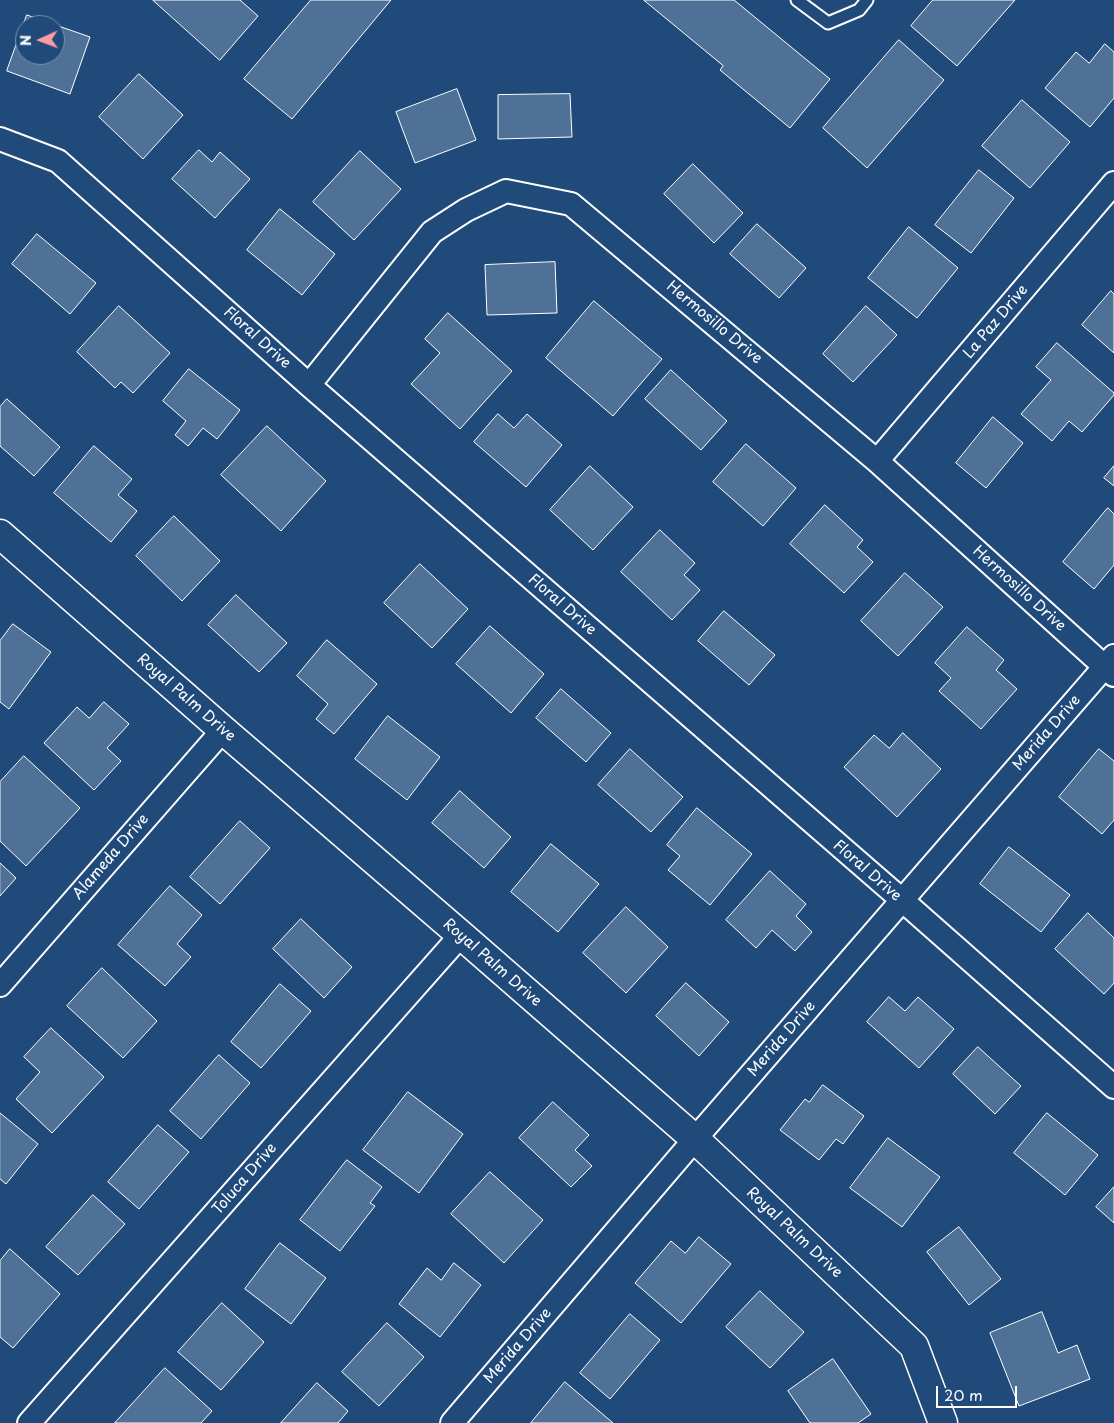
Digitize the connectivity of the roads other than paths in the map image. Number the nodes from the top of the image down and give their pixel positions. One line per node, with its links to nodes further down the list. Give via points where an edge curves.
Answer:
1 (797, 0): 2 (lane, via 828,23 859,10)
2 (868, 0)
3 (0, 139): 5 (street, Floral Drive, via 58,160)
4 (1114, 183): 6 (street, La Paz Drive)
5 (308, 384): 6 (street, Hermosillo Drive, via 432,232 466,210 506,192 571,204); 10 (street, Floral Drive)
6 (877, 461): 8 (street, Hermosillo Drive)
7 (0, 534): 9 (street, Royal Palm Drive)
8 (1111, 666): 10 (street, Merida Drive)
9 (223, 730): 11 (street, Royal Palm Drive); 12 (street, Alameda Drive)
10 (902, 900): 13 (street, Floral Drive); 14 (street, Merida Drive)
11 (461, 935): 14 (street, Royal Palm Drive); 15 (street, Toluca Drive)
12 (0, 985)
13 (1114, 1087)
14 (694, 1139): 16 (street, Merida Drive); 17 (street, Royal Palm Drive, via 914,1346)
15 (29, 1423)
16 (452, 1423)
17 (943, 1423)

